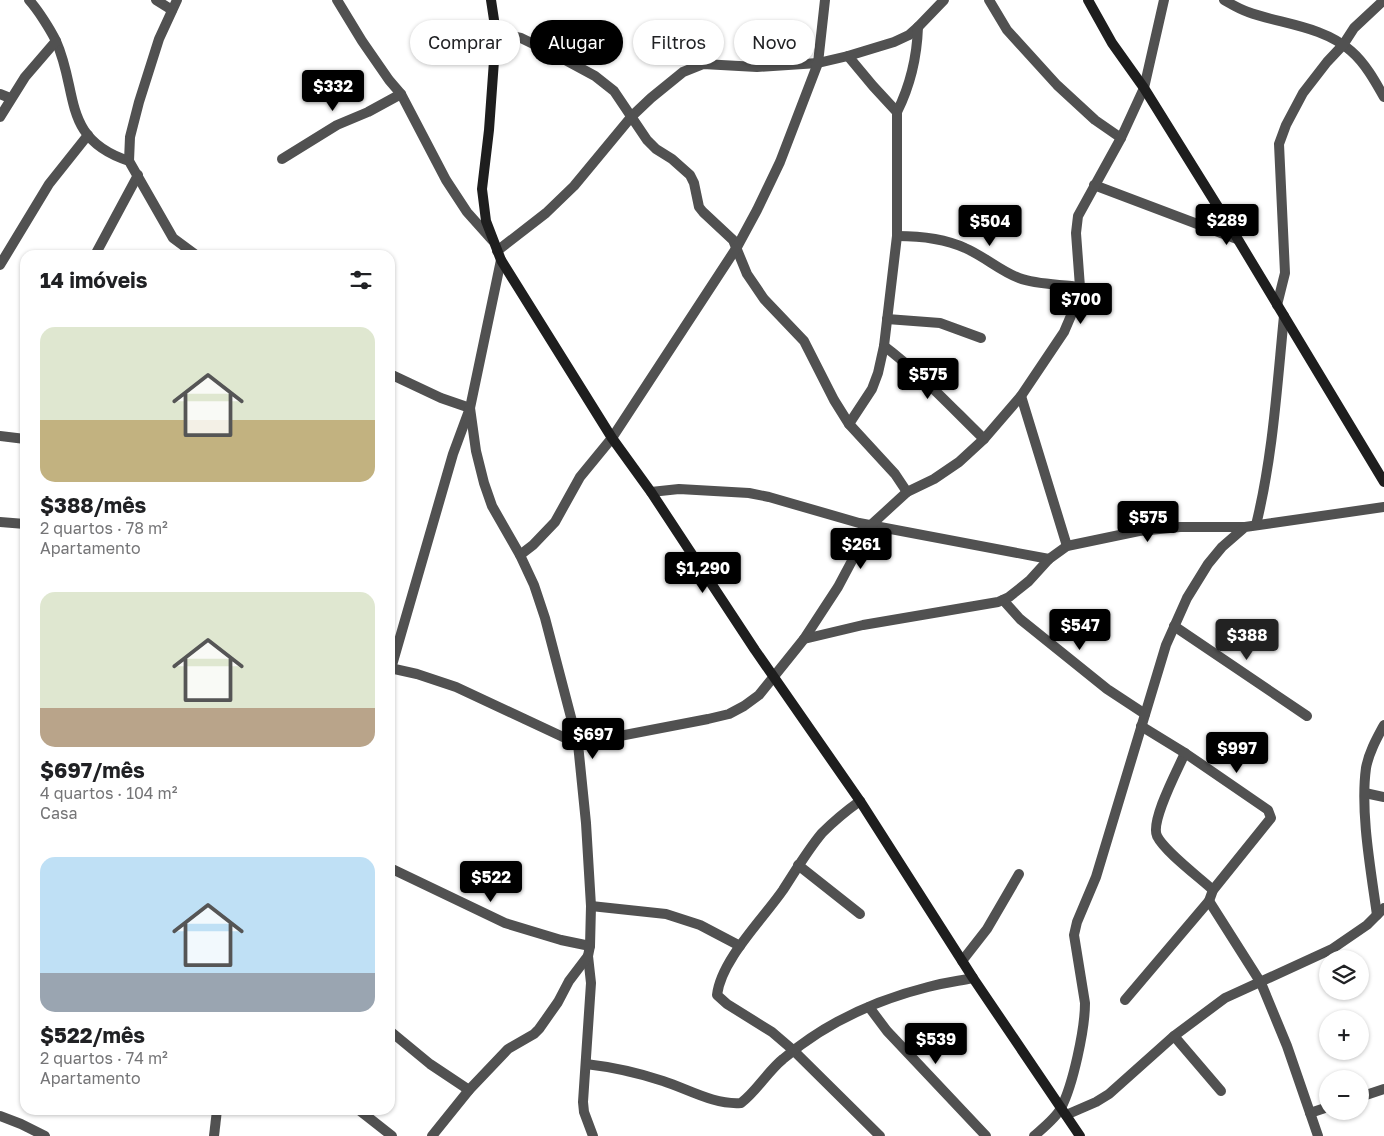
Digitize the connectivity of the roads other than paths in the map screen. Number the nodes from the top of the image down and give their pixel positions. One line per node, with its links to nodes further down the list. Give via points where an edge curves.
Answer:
1 (28, 0): 19 (street)
2 (156, 0): 13 (street)
3 (177, 0): 13 (street)
4 (337, 0): 26 (street, via 362,42)
5 (491, 0): 14 (street)
6 (825, 0): 22 (street)
7 (944, 0): 15 (street)
8 (988, 0): 33 (street, via 1008,30 1057,85 1095,120)
9 (1088, 0): 24 (street, via 1112,43)
10 (1164, 0): 24 (street)
11 (1224, 0): 17 (street, via 1246,11)
12 (1384, 0): 16 (street)
13 (172, 10): 35 (street, via 139,102 130,137)
14 (494, 20)
15 (918, 27): 21 (street, via 894,42); 29 (street, via 917,50)
16 (1354, 28): 17 (street); 20 (street)
17 (1326, 36): 20 (street)
18 (520, 38): 30 (street, via 595,76 614,91)
19 (56, 41): 28 (street); 32 (street, via 76,115)
20 (1343, 45): 27 (street, via 1373,77); 47 (street, via 1303,93 1279,144 1285,273)
21 (848, 56): 22 (street); 29 (street)
22 (818, 63): 30 (street, via 757,67 694,66); 41 (street, via 780,162)
23 (494, 65): 40 (street, via 482,189)
24 (1144, 88): 33 (street); 39 (street)
25 (0, 94): 28 (street)
26 (401, 94): 34 (street, via 336,125); 40 (street, via 446,180 467,212)
27 (1384, 97)
28 (10, 98): 31 (street)
29 (898, 112): 38 (street)
30 (632, 116): 41 (street, via 647,140 690,175 699,207); 44 (street, via 574,186)
31 (0, 117)
32 (88, 135): 35 (street, via 112,155); 45 (street, via 49,184)
33 (1121, 138): 37 (street)
34 (282, 159)
35 (129, 161): 36 (street)
36 (138, 175): 42 (street); 43 (street, via 173,238)
37 (1094, 185): 39 (street); 46 (street, via 1078,216)
38 (897, 236): 46 (street, via 930,238 966,248 1024,280); 49 (street)
39 (1237, 239): 47 (street)
40 (492, 240): 44 (street)
41 (737, 247): 55 (street, via 747,274 764,299 804,341); 58 (street)
42 (97, 250)
43 (189, 250)
44 (499, 255): 54 (street); 58 (street)
45 (0, 265)
46 (1080, 287): 53 (street, via 1064,332)
47 (1277, 305): 48 (street)
48 (1284, 316): 60 (street); 67 (street, via 1277,400)
49 (887, 319): 50 (street, via 940,323); 51 (street)
50 (981, 338)
51 (884, 346): 55 (street, via 872,389); 59 (street, via 933,387)
52 (395, 376): 54 (street)
53 (1021, 396): 59 (street); 69 (street)
54 (470, 408): 70 (street, via 484,484 492,506); 75 (street, via 453,454)
55 (849, 424): 62 (street, via 895,474)
56 (0, 436): 57 (street)
57 (20, 438)
58 (612, 438): 61 (street); 70 (street, via 580,477 555,522)
59 (984, 439): 62 (street, via 959,462)
60 (1384, 482)
61 (651, 492): 66 (street, via 679,489 769,496); 77 (street)
62 (907, 492): 66 (street)
63 (1384, 507): 67 (street)
64 (0, 522): 65 (street)
65 (20, 524)
66 (871, 525): 71 (street); 74 (street, via 838,587)
67 (1256, 525): 68 (street)
68 (1245, 527): 69 (street, via 1139,531); 73 (street, via 1208,564)
69 (1067, 546): 71 (street)
70 (520, 555): 82 (street, via 545,618)
71 (1049, 558): 72 (street, via 1029,581)
72 (1003, 600): 74 (street); 78 (street, via 1020,619 1107,689)
73 (1174, 626): 78 (street); 79 (street)
74 (804, 639): 77 (street)
75 (395, 655)
76 (395, 670): 82 (street, via 456,687)
77 (774, 678): 82 (street, via 759,695 729,714); 86 (street)
78 (1145, 714): 81 (street)
79 (1306, 716)
80 (1384, 725): 84 (street, via 1370,752)
81 (1142, 726): 83 (street); 111 (street, via 1096,877 1074,934 1085,1015)
82 (578, 744): 92 (street)
83 (1185, 753): 90 (street, via 1161,807 1156,832 1163,844); 90 (street, via 1271,814 1270,820)
84 (1364, 793): 85 (street); 93 (street, via 1369,855)
85 (1384, 797)
86 (860, 801): 87 (street, via 837,818); 97 (street)
87 (798, 865): 94 (street); 95 (street)
88 (395, 870): 96 (street, via 505,923)
89 (1019, 874): 97 (street, via 988,929)
90 (1213, 890): 91 (street)
91 (1209, 901): 99 (street); 100 (street)
92 (591, 906): 95 (street, via 666,914 700,925); 96 (street)
93 (1380, 912): 99 (street, via 1332,949)
94 (860, 914)
95 (740, 946): 104 (street, via 718,985 717,995)
96 (589, 951): 105 (street, via 591,983); 107 (street, via 539,1029 508,1049)
97 (962, 961): 98 (street)
98 (973, 978): 101 (street, via 928,986); 111 (street)
99 (1261, 983): 103 (street, via 1225,998); 112 (street)
100 (1125, 1000)
101 (869, 1007): 104 (street, via 820,1031); 122 (street, via 887,1031)
102 (395, 1035): 107 (street)
103 (1174, 1036): 108 (street); 111 (street, via 1109,1094 1096,1102)
104 (793, 1050): 105 (street, via 774,1066 748,1098 734,1104 662,1080); 121 (street)
105 (586, 1064): 120 (street, via 583,1102)
106 (1384, 1089): 109 (street)
107 (469, 1090): 119 (street)
108 (1221, 1091)
109 (1369, 1094)
110 (1319, 1110): 112 (street)
111 (1064, 1112): 123 (street); 124 (street)
112 (1310, 1113): 125 (street)
113 (216, 1115): 117 (street)
114 (365, 1115): 118 (street)
115 (0, 1116): 116 (street)
116 (45, 1136)
117 (214, 1136)
118 (392, 1136)
119 (432, 1136)
120 (593, 1136)
121 (880, 1136)
122 (986, 1136)
123 (1034, 1136)
124 (1080, 1136)
125 (1318, 1136)

